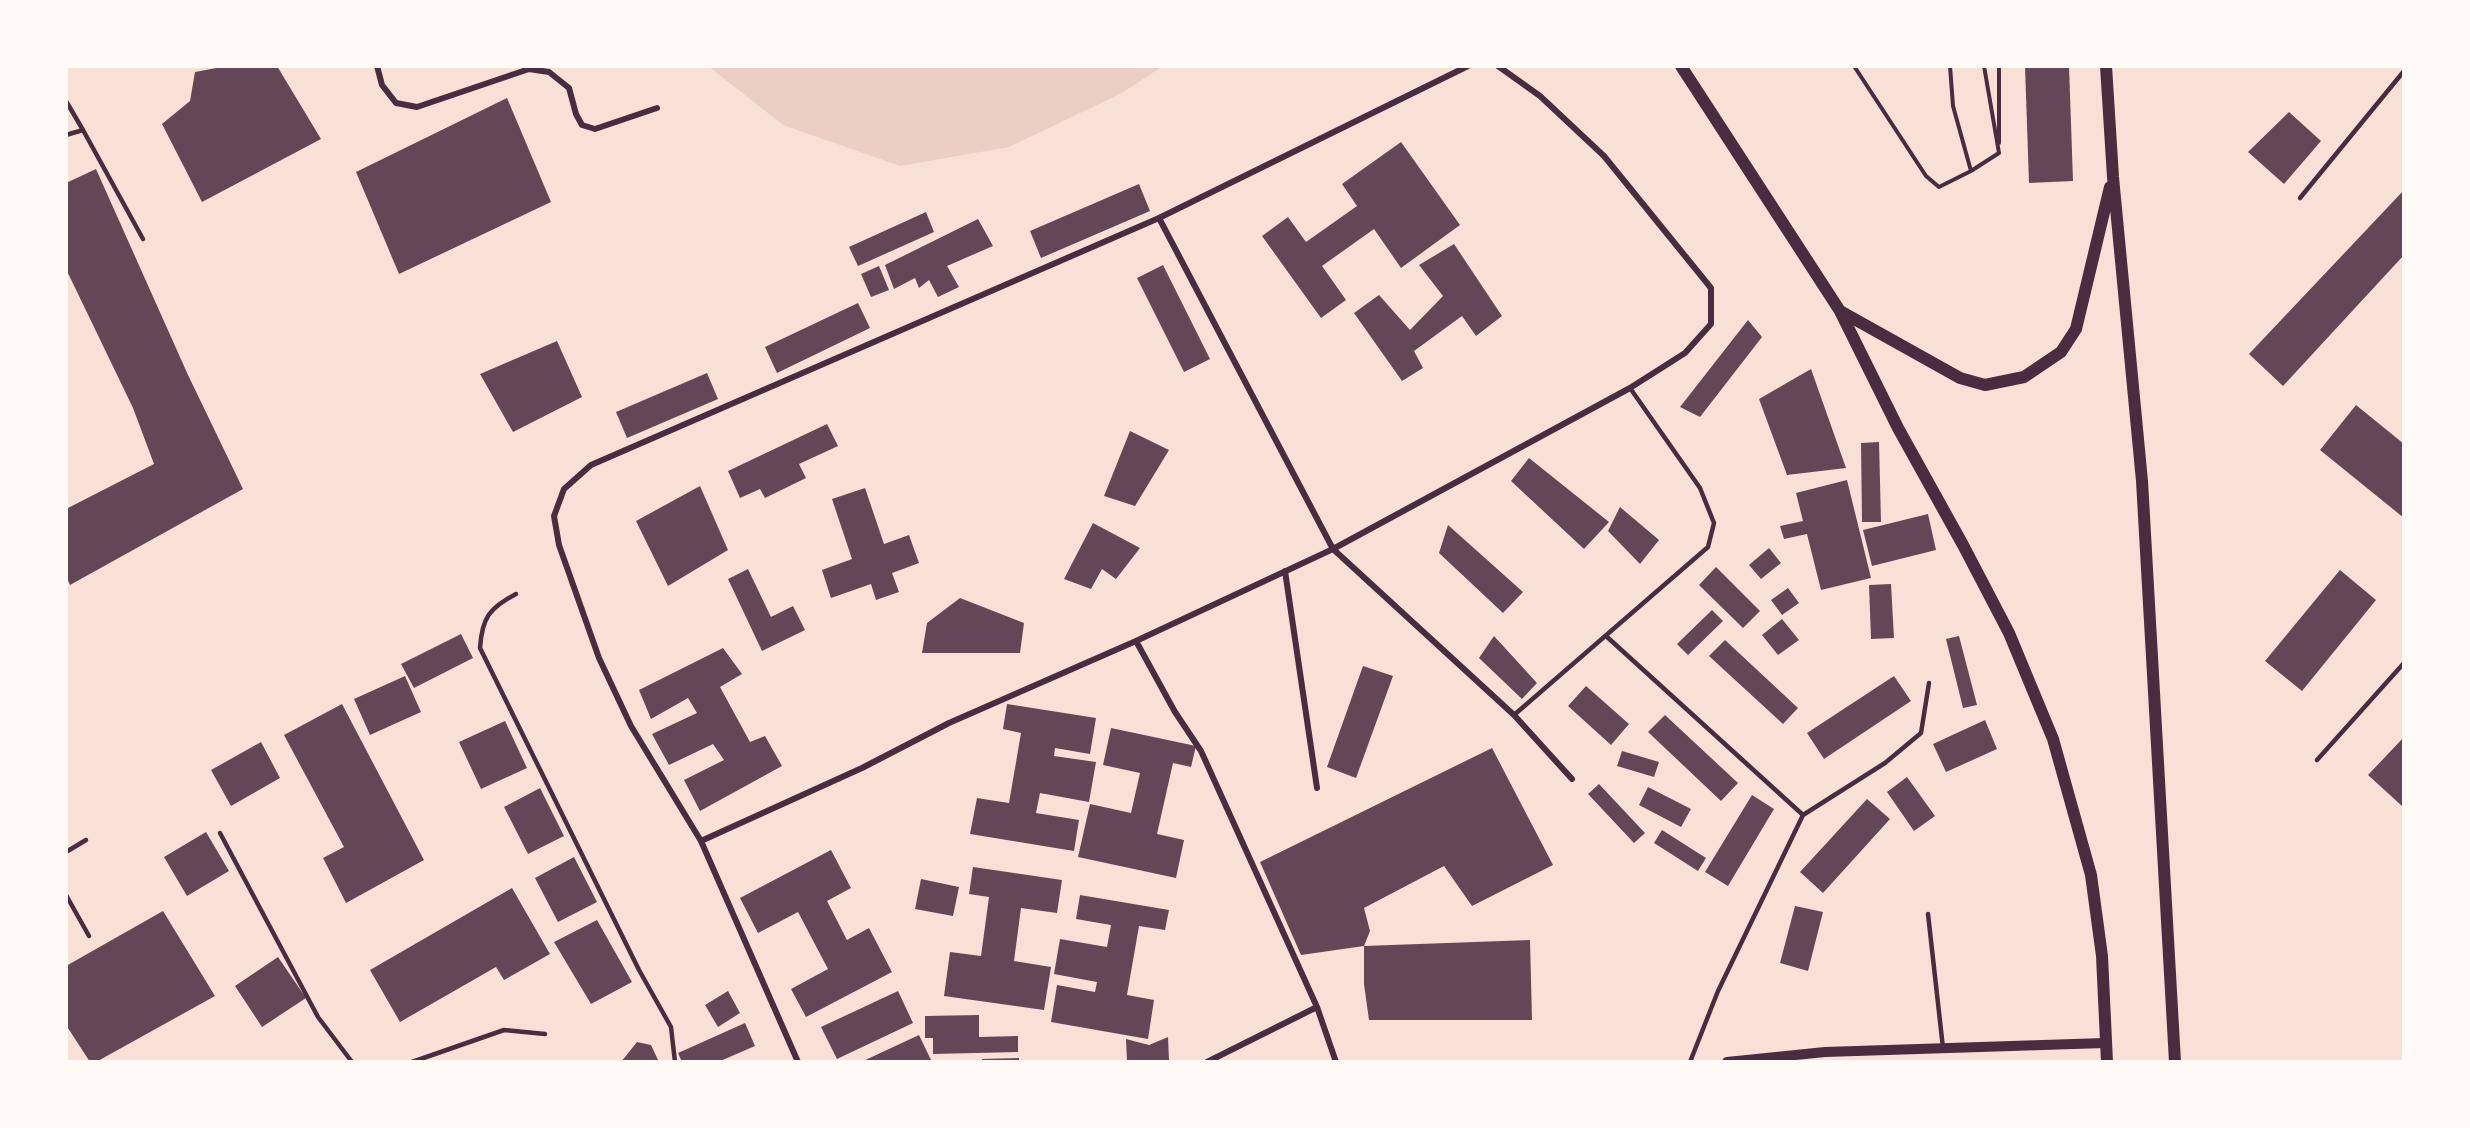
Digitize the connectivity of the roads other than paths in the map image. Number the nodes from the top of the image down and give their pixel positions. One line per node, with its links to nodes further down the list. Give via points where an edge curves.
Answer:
1 (377, 66): 8 (street, via 382,85 396,103 417,107 529,69 549,72 570,88 582,124 595,129)
2 (1467, 66): 13 (street)
3 (1498, 66): 16 (street, via 1540,96 1605,156 1711,288 1711,324 1685,354)
4 (1681, 66): 15 (main road)
5 (2106, 66): 11 (main road)
6 (2404, 70): 12 (lane)
7 (66, 101): 9 (lane)
8 (657, 108)
9 (83, 130): 10 (lane); 14 (lane)
10 (66, 135)
11 (2113, 177): 15 (main road, via 2076,328 2061,352 2024,376 1985,385 1959,378); 51 (main road, via 2142,481)
12 (2300, 198)
13 (1159, 218): 17 (street); 31 (street, via 591,465 564,489 555,516 559,545 599,658 632,726)
14 (143, 239)
15 (1840, 311): 38 (main road, via 1898,428 2009,633 2053,739 2091,876 2102,956)
16 (1630, 388): 17 (street); 20 (lane, via 1700,488 1714,523 1708,547)
17 (1333, 549): 18 (street); 24 (street)
18 (1285, 571): 21 (street); 27 (street)
19 (516, 594): 43 (lane, via 489,613 482,626 480,648 671,1027)
20 (1606, 636): 24 (lane); 28 (lane)
21 (1136, 641): 31 (street, via 949,723 862,768); 36 (street, via 1201,751)
22 (2404, 663): 25 (lane)
23 (1929, 683): 28 (lane, via 1921,734 1886,763)
24 (1514, 715): 26 (street)
25 (2317, 760)
26 (1572, 779)
27 (1317, 788)
28 (1803, 815): 47 (lane, via 1718,991)
29 (220, 833): 41 (lane, via 318,1017)
30 (86, 840): 32 (lane)
31 (701, 840): 44 (street)
32 (66, 852)
33 (66, 895): 35 (lane)
34 (1928, 914): 39 (lane)
35 (90, 936)
36 (1317, 1007): 45 (street); 46 (street)
37 (545, 1034): 42 (lane, via 504,1030)
38 (2105, 1043): 39 (street); 50 (main road)
39 (1943, 1048): 40 (street)
40 (1825, 1052): 48 (street); 49 (street)
41 (352, 1062)
42 (412, 1062)
43 (675, 1062)
44 (798, 1062)
45 (1207, 1062)
46 (1336, 1062)
47 (1689, 1062)
48 (1727, 1062)
49 (1832, 1062)
50 (2107, 1062)
51 (2175, 1062)

